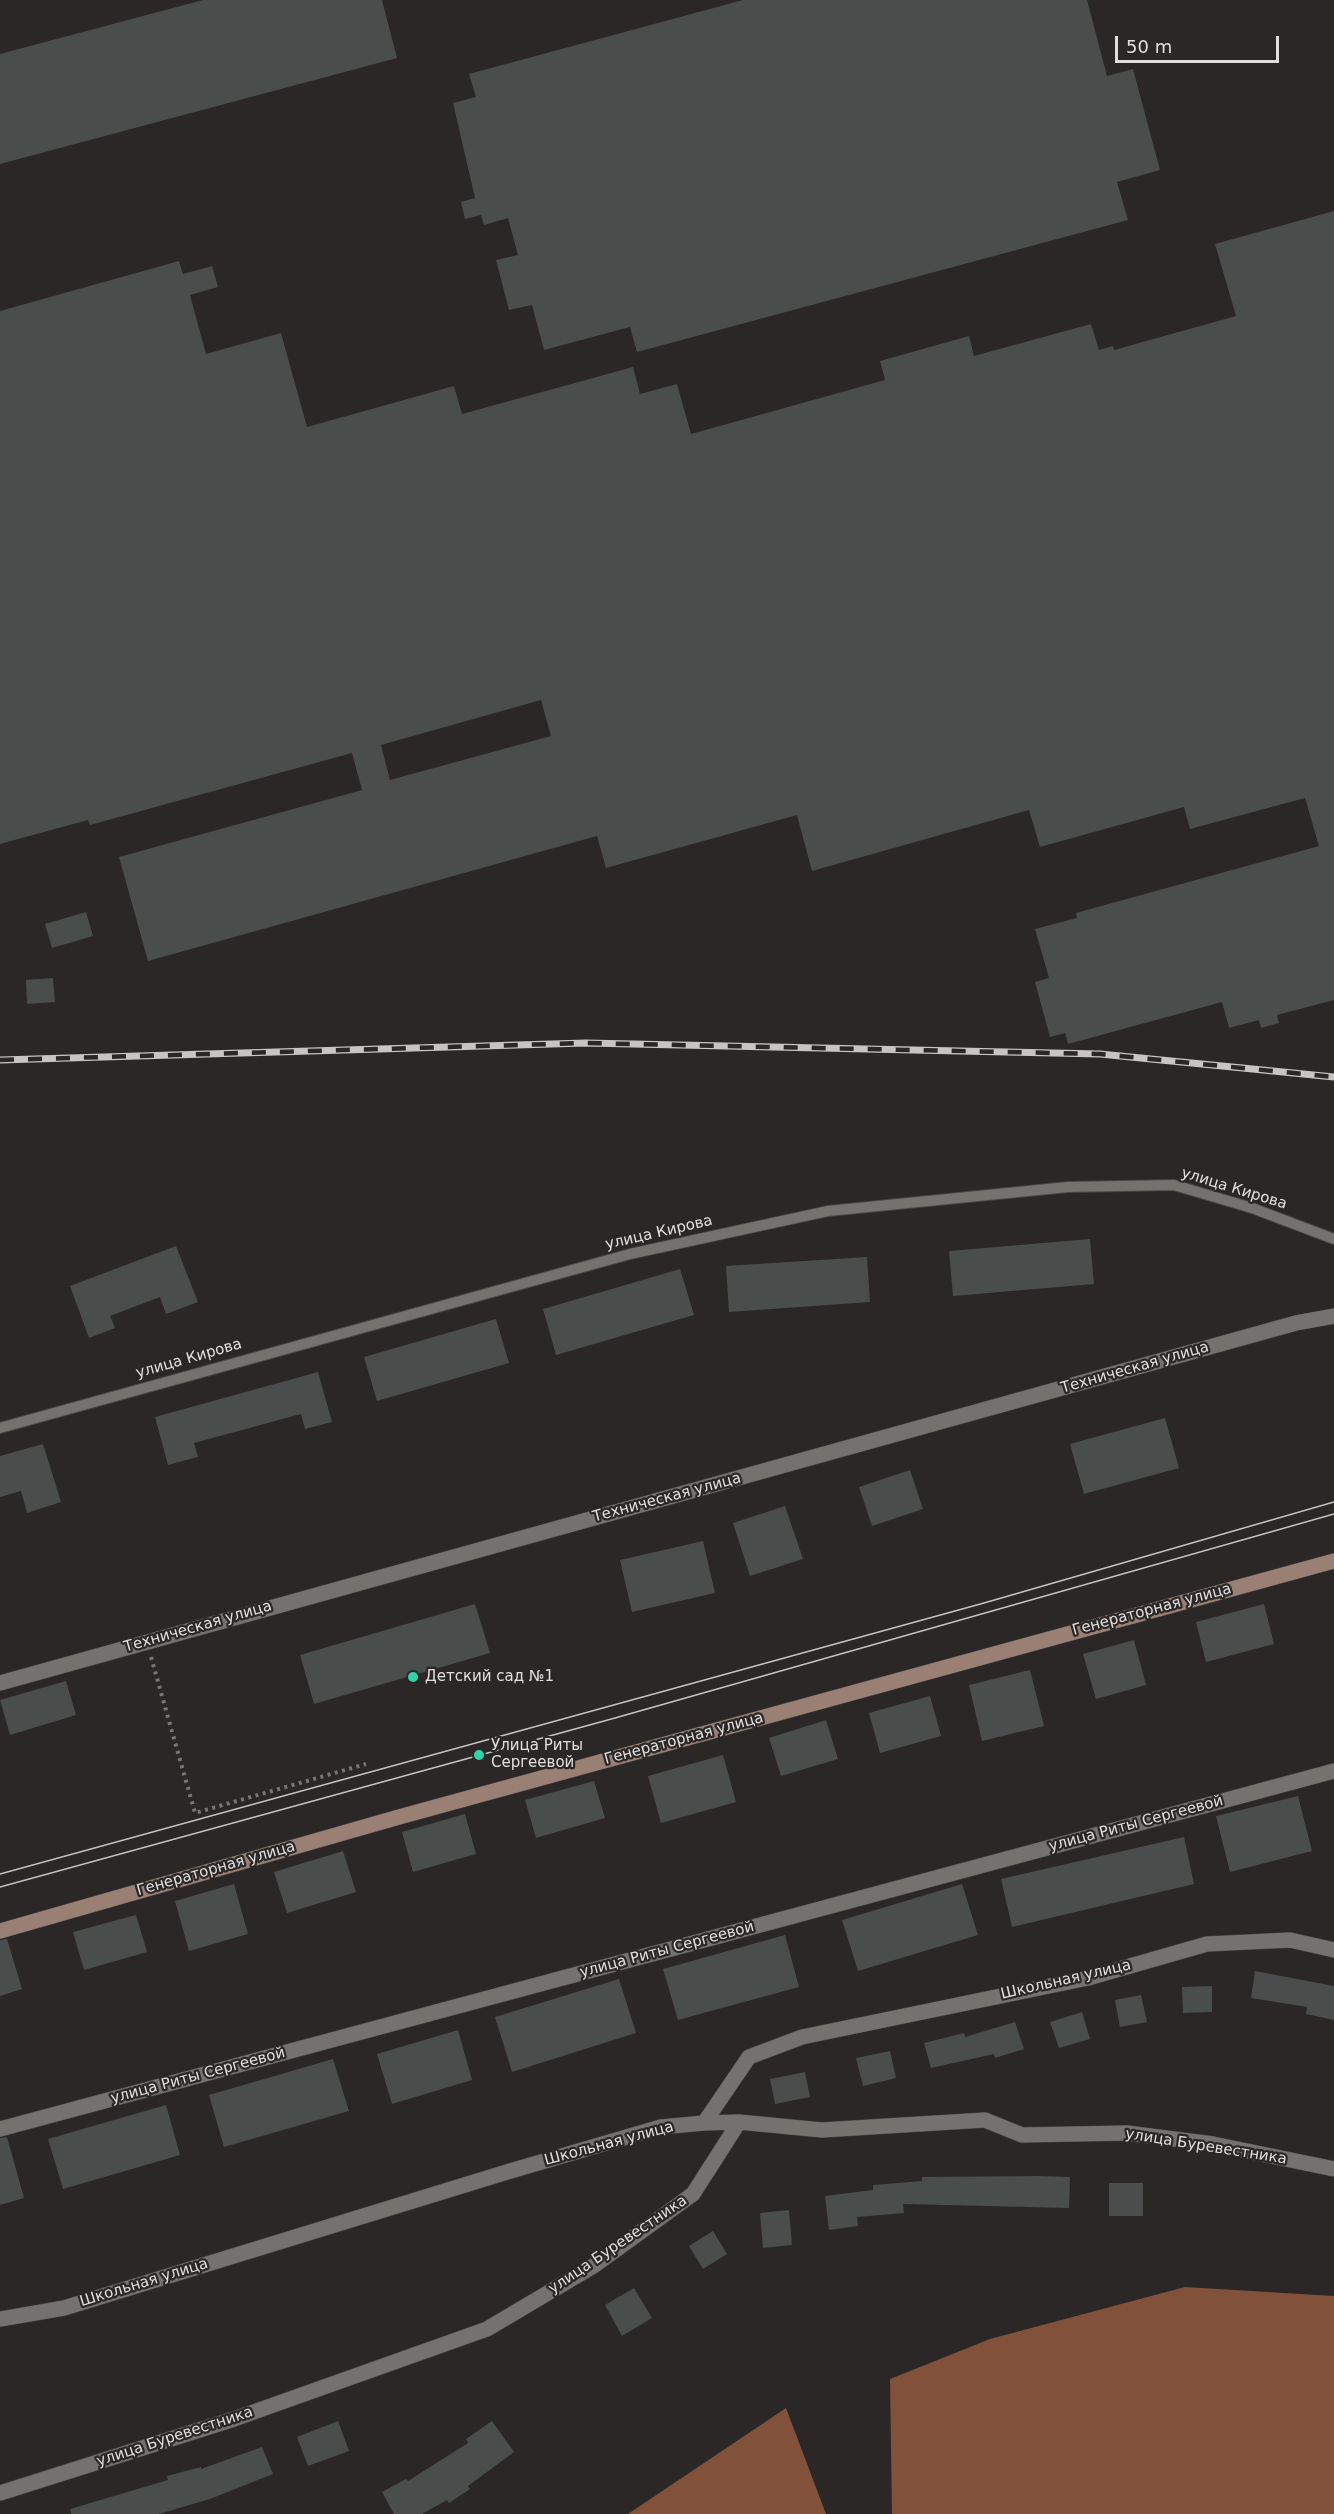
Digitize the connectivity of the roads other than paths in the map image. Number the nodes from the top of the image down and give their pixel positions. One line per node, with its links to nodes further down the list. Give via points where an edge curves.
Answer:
1 (1334, 1239): 3 (lane, улица Кирова, via 1252,1208 1174,1185 1068,1187 828,1211 630,1254)
2 (1334, 1316): 5 (street, Техническая улица, via 1296,1323)
3 (0, 1428)
4 (1334, 1561): 7 (main road, Генераторная улица, via 410,1813)
5 (0, 1683)
6 (1334, 1771): 11 (street, улица Риты Сергеевой)
7 (0, 1931)
8 (1334, 1950): 10 (street, Школьная улица, via 1290,1940 1207,1944 1088,1978 802,2037 749,2057)
9 (739, 2122): 10 (street); 12 (street, улица Буревестника, via 822,2130 984,2120 1022,2135 1127,2133); 14 (street, улица Буревестника, via 693,2194 595,2265 487,2330 234,2419)
10 (704, 2123): 13 (street, Школьная улица, via 661,2127 64,2308)
11 (0, 2129)
12 (1334, 2169)
13 (0, 2319)
14 (0, 2493)

